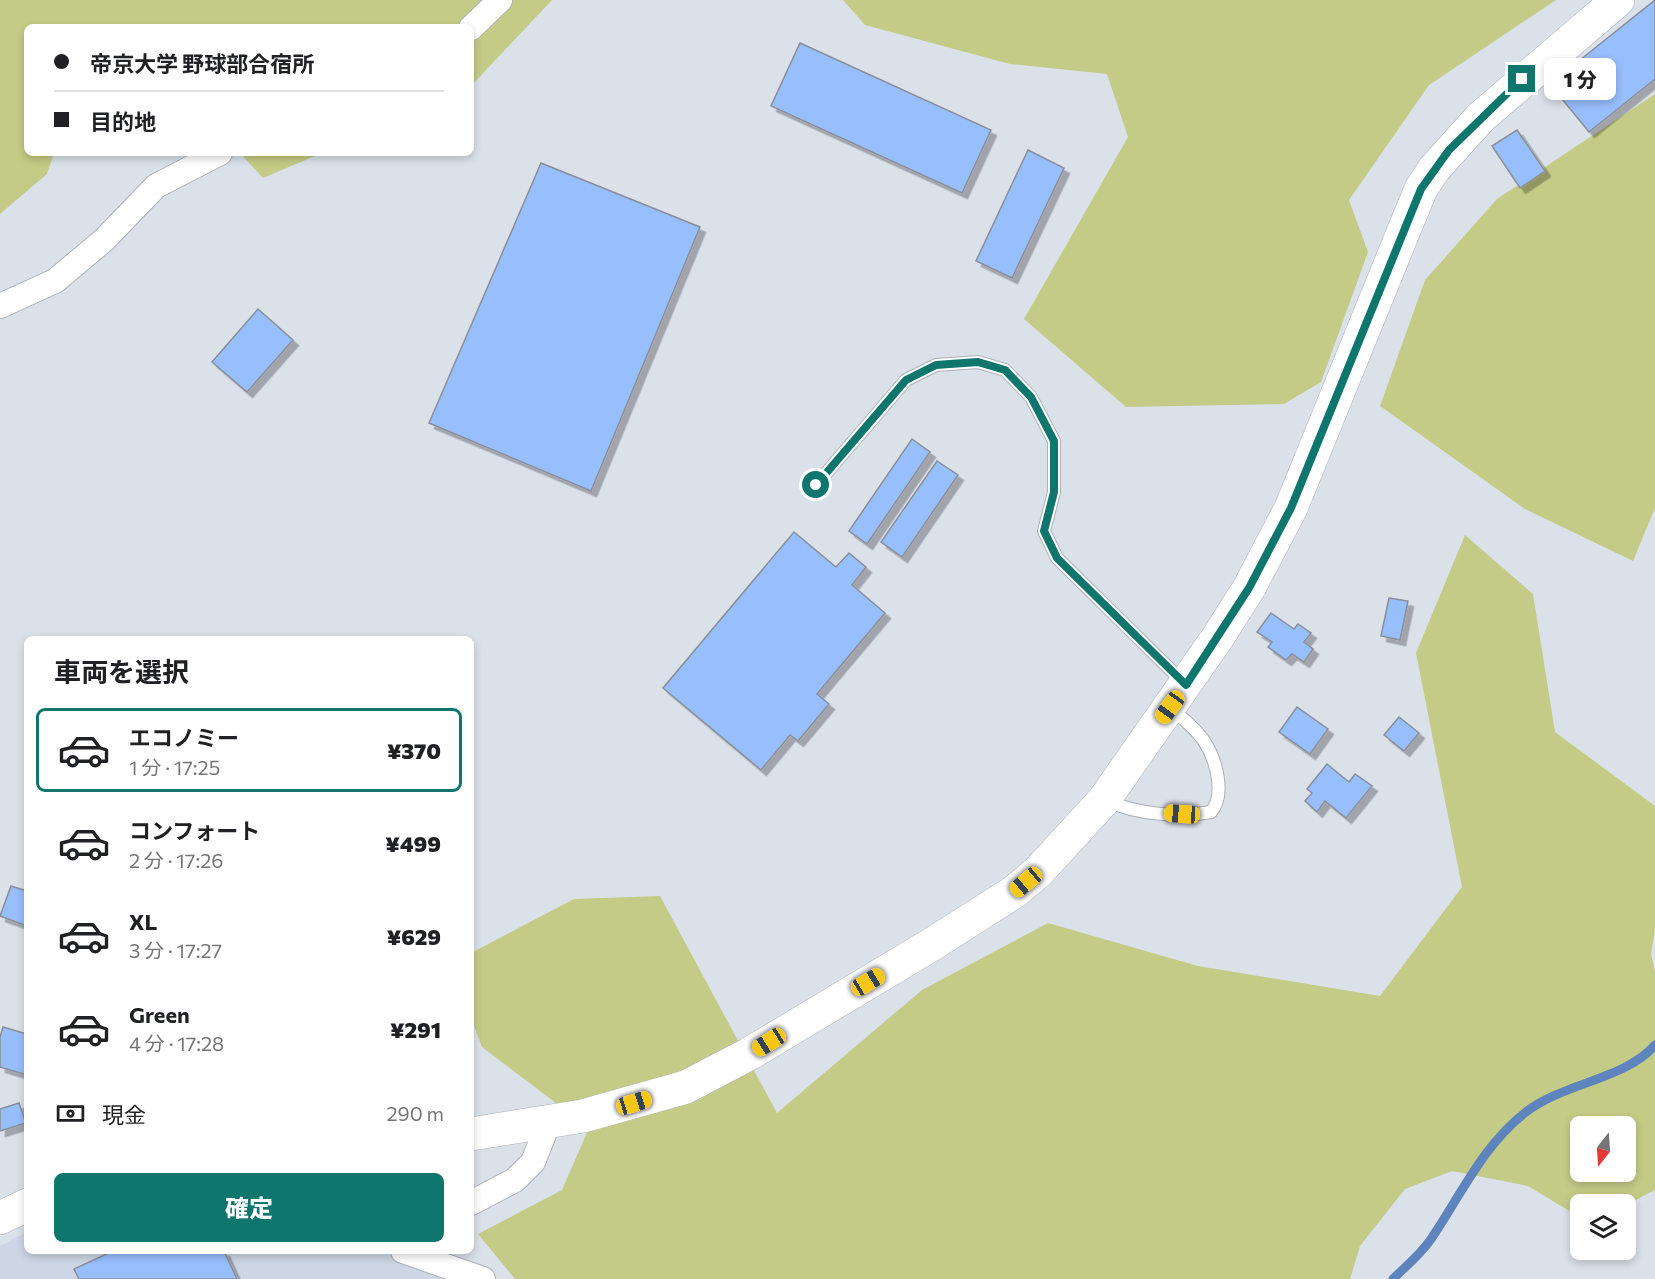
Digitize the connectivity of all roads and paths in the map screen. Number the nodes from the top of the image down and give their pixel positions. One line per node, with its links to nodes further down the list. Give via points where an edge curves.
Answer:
1 (500, 0): 3 (street)
2 (1618, 0): 7 (street, via 1481,117 1449,150 1421,189 1291,508 1249,588)
3 (474, 25)
4 (214, 156): 5 (street, via 156,186 104,240 55,281)
5 (0, 306)
6 (816, 485): 7 (lane, via 906,380 936,365 978,362 1005,370 1031,397 1054,441 1054,492 1044,531 1057,558)
7 (1178, 696): 8 (street); 8 (lane, via 1216,769 1216,806 1211,812 1182,814 1127,810)
8 (1104, 800): 9 (street, via 1072,838 1014,892 749,1054 686,1087)
9 (548, 1124): 10 (street); 11 (street, via 533,1162 515,1180)
10 (474, 1134)
11 (474, 1201)
12 (24, 1206): 13 (street)
13 (0, 1218)
14 (412, 1254): 15 (street)
15 (483, 1279)

